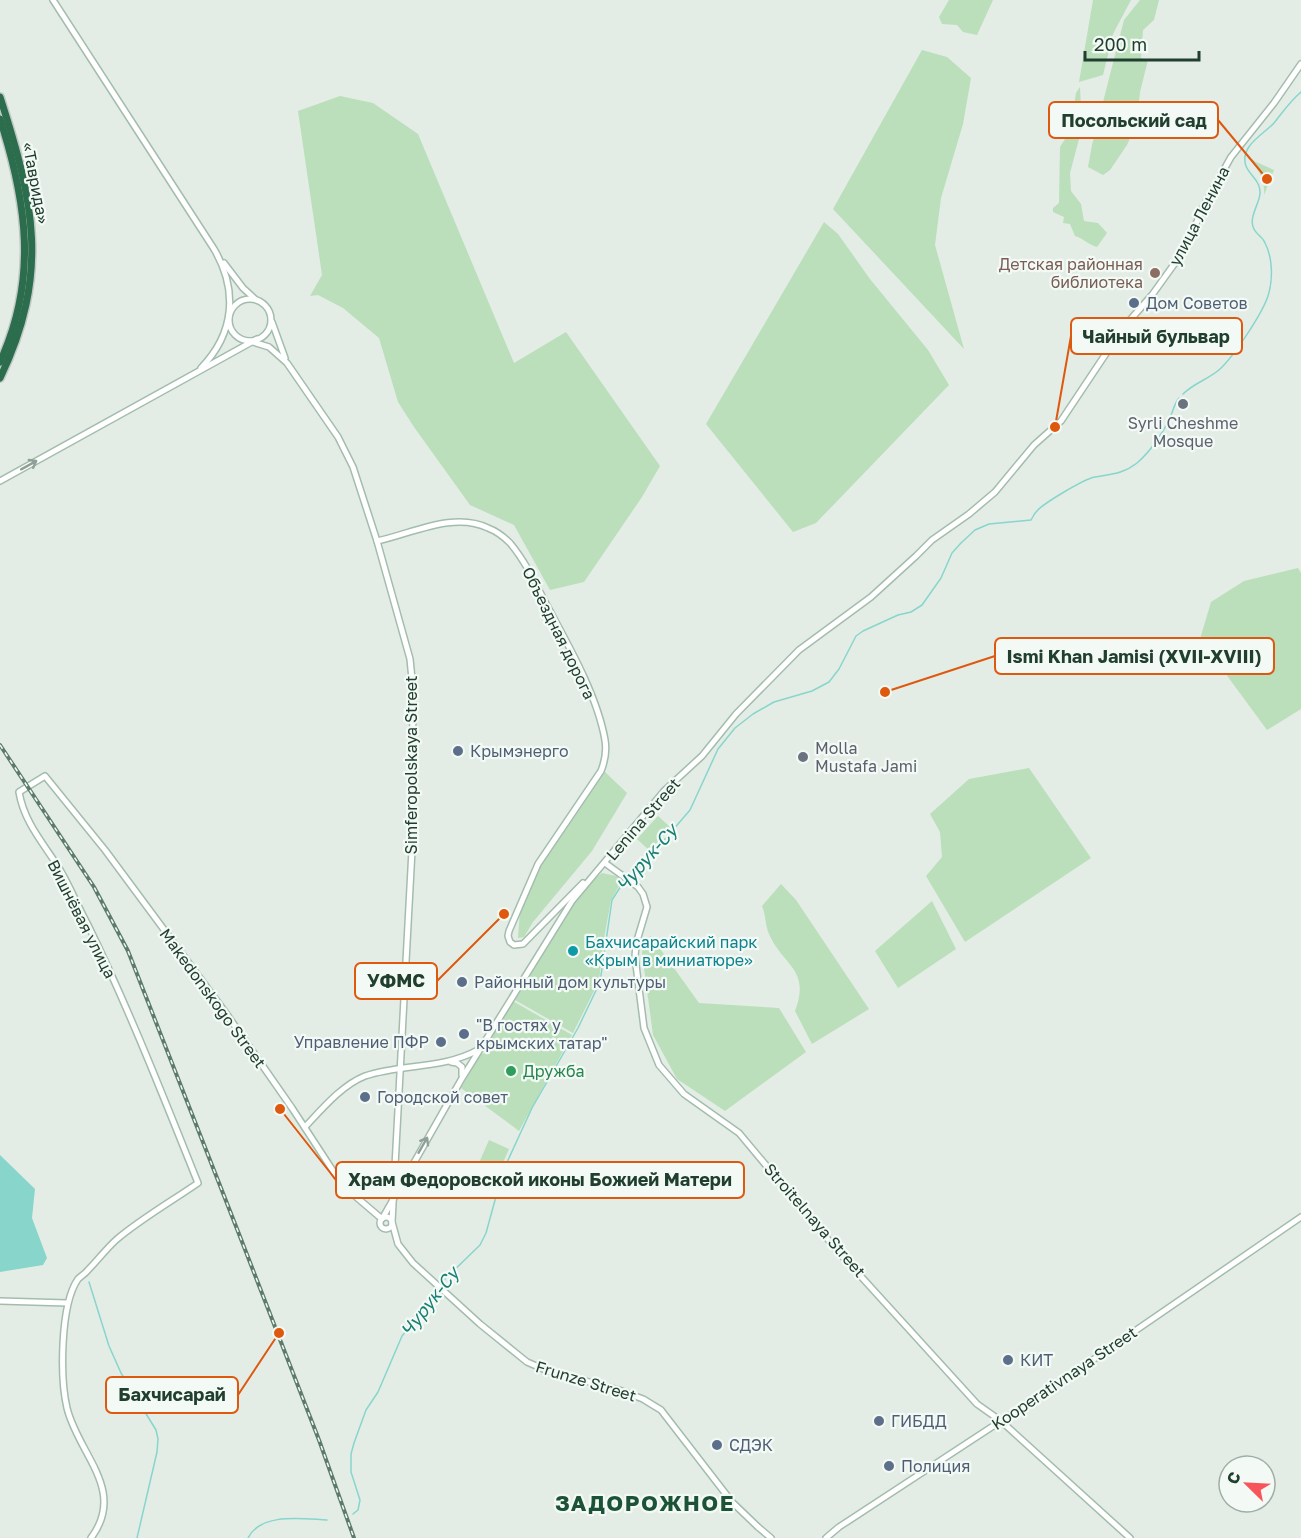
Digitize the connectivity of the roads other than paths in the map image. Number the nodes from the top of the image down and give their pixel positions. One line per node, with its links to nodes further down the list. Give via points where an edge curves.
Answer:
1 (53, 0): 5 (main road)
2 (1301, 64): 17 (main road, Lenina Street, via 1231,157 1180,256 1105,354 1061,421 1034,445 995,492 932,540 882,588 799,650 736,714 702,756 664,791)
3 (0, 97): 13 (highway, «Таврида», via 26,183 33,258 23,317)
4 (0, 119): 10 (highway, «Таврида», via 19,185 26,238 21,298)
5 (219, 257): 6 (main road); 7 (main road, via 230,288)
6 (259, 302): 7 (main road, via 243,301); 8 (main road, via 268,310)
7 (228, 315): 9 (main road, via 235,333); 12 (main road, via 221,343)
8 (271, 320): 9 (main road, via 268,330); 11 (main road, Simferopolskaya Street)
9 (254, 341): 11 (main road, Simferopolskaya Street, via 269,347); 12 (main road)
10 (0, 362)
11 (286, 363): 15 (main road, Simferopolskaya Street, via 338,437 353,467)
12 (201, 368): 14 (main road, one-way to 12)
13 (0, 378)
14 (0, 481)
15 (377, 542): 18 (main road, Объездная дорога, via 453,522 476,524 500,534 523,560 584,676 606,750 601,771 532,876 507,936 510,942 523,944); 21 (main road, Simferopolskaya Street, via 410,659 413,689 412,850)
16 (45, 776): 23 (main road, Makedonskogo Street, via 178,948); 31 (main road, Вишнёвая улица, via 19,792 21,806 60,870 99,948 198,1183 117,1239 79,1278)
17 (605, 863): 18 (main road, Lenina Street); 32 (main road, Stroitelnaya Street, via 638,887 646,901 635,957 644,1028 659,1065 684,1094 739,1133 836,1249 977,1404)
18 (593, 875): 19 (main road, Lenina Street, via 572,901)
19 (479, 1049): 20 (main road); 22 (main road, Lenina Street)
20 (448, 1062): 21 (main road); 22 (main road, via 462,1067)
21 (400, 1069): 23 (main road, via 355,1082); 24 (main road, Simferopolskaya Street)
22 (460, 1080): 24 (main road, Lenina Street, one-way to 22)
23 (304, 1127): 26 (main road, Makedonskogo Street, via 348,1190)
24 (394, 1196): 26 (main road, Lenina Street); 27 (main road, Frunze Street)
25 (1301, 1217): 32 (main road, Kooperativnaya Street)
26 (382, 1219): 27 (main road, via 387,1217); 28 (main road, via 380,1225)
27 (392, 1222): 28 (main road, via 390,1228); 29 (main road, Frunze Street)
28 (384, 1229): 29 (main road)
29 (398, 1244): 34 (main road, Frunze Street, via 413,1263 527,1362 654,1404 732,1502)
30 (0, 1301): 31 (main road)
31 (67, 1304): 33 (main road, via 63,1377 67,1409 100,1477 105,1504)
32 (1001, 1421): 35 (main road, Kooperativnaya Street); 36 (main road, Stroitelnaya Street)
33 (91, 1538)
34 (771, 1538)
35 (826, 1538)
36 (1130, 1538)

